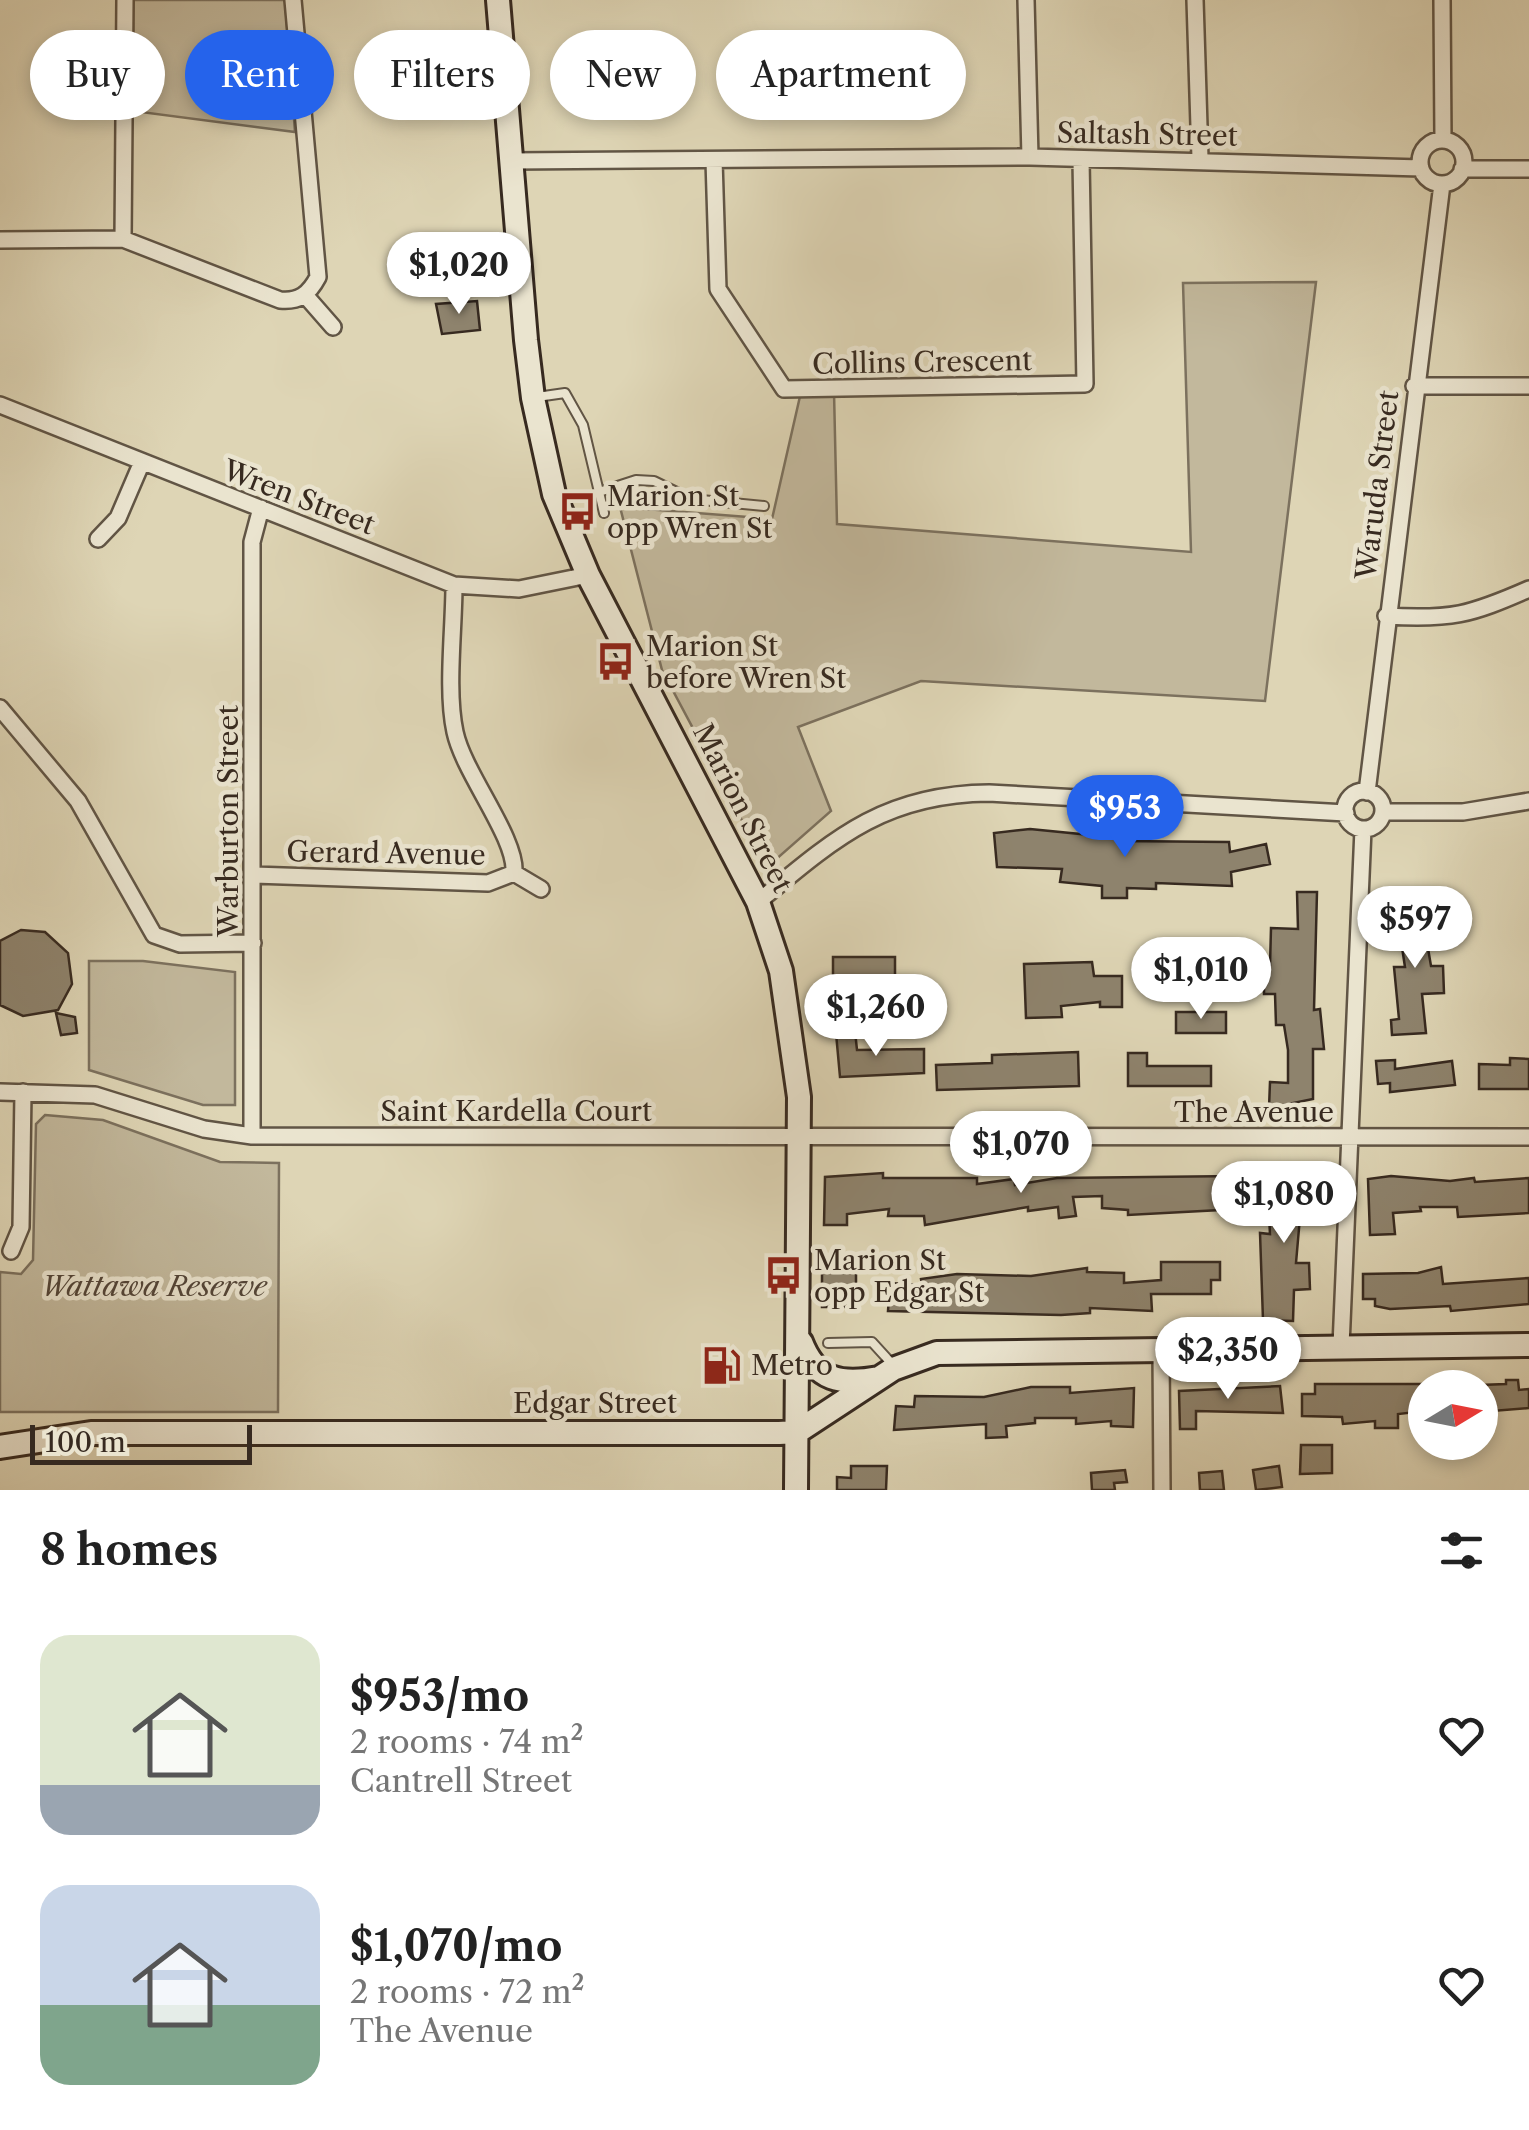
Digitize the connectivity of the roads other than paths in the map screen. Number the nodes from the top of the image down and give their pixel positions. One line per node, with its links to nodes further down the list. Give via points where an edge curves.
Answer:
1 (125, 0): 17 (street)
2 (293, 0): 19 (street, via 318,277)
3 (498, 0): 12 (main road, Marion Street)
4 (1026, 0): 8 (street)
5 (1195, 0): 9 (street)
6 (1442, 0): 7 (street)
7 (1442, 140): 13 (street, via 1424,149); 15 (street, via 1460,150)
8 (1030, 157): 10 (street, Saltash Street); 11 (street, Saltash Street)
9 (1200, 158): 11 (street, Saltash Street); 13 (street, Saltash Street)
10 (714, 160): 11 (street, Collins Crescent, via 718,289 784,388 1084,384); 12 (street, Saltash Street)
11 (1081, 160)
12 (512, 161): 23 (main road, Marion Street)
13 (1421, 168): 16 (street)
14 (1529, 169): 15 (street)
15 (1462, 170): 16 (street)
16 (1442, 184): 21 (street, Waruda Street)
17 (122, 239): 18 (street); 19 (street, via 280,300)
18 (0, 240)
19 (305, 296): 20 (street)
20 (333, 326)
21 (1414, 386): 22 (street); 34 (street, Waruda Street)
22 (1529, 386)
23 (533, 398): 26 (lane, via 566,393 583,425); 31 (main road, Marion Street, via 554,494)
24 (0, 406): 25 (street, Wren Street)
25 (142, 462): 28 (street, Wren Street); 30 (street, via 118,518)
26 (599, 492): 27 (lane, via 646,480 690,499); 29 (lane)
27 (764, 506)
28 (261, 508): 32 (street, Wren Street); 42 (street, Warburton Street, via 252,542)
29 (604, 513)
30 (98, 538)
31 (588, 575): 32 (street, Wren Street, via 519,589); 44 (main road, Marion Street)
32 (454, 585): 41 (street, Gerard Avenue, via 454,728 462,758 511,852)
33 (1529, 589): 34 (street, via 1459,616)
34 (1386, 616): 36 (street, Waruda Street)
35 (0, 708): 45 (street, via 78,801 154,935 180,944)
36 (1367, 792): 38 (street); 39 (street, via 1351,797)
37 (1529, 801): 38 (street, via 1463,812)
38 (1383, 812): 40 (street)
39 (1346, 813): 40 (street); 44 (street, via 939,794 837,835)
40 (1363, 829): 51 (street)
41 (514, 874): 42 (street, Gerard Avenue, via 488,884); 43 (street, Gerard Avenue)
42 (254, 875): 45 (street, Warburton Street)
43 (542, 889)
44 (758, 902): 50 (main road, Marion Street, via 790,1016)
45 (253, 943): 48 (street, Warburton Street)
46 (0, 1092): 47 (street, Saint Kardella Court)
47 (23, 1092): 48 (street, Saint Kardella Court, via 95,1095); 52 (street, via 21,1227)
48 (252, 1136): 50 (street, Saint Kardella Court)
49 (1529, 1136): 51 (street, The Avenue)
50 (799, 1137): 51 (street, The Avenue); 53 (main road, Marion Street)
51 (1349, 1137): 56 (street)
52 (11, 1251)
53 (798, 1334): 58 (main road, via 807,1358 826,1377 840,1382); 59 (main road, Marion Street)
54 (828, 1343): 58 (lane, via 872,1342)
55 (1529, 1345): 56 (main road)
56 (1341, 1346): 57 (main road)
57 (1162, 1350): 58 (main road, via 972,1350 937,1353); 62 (street)
58 (888, 1373): 59 (main road)
59 (797, 1432): 60 (main road, Edgar Street, via 90,1432); 61 (main road, Marion Street)
60 (0, 1447)
61 (796, 1490)
62 (1162, 1490)

